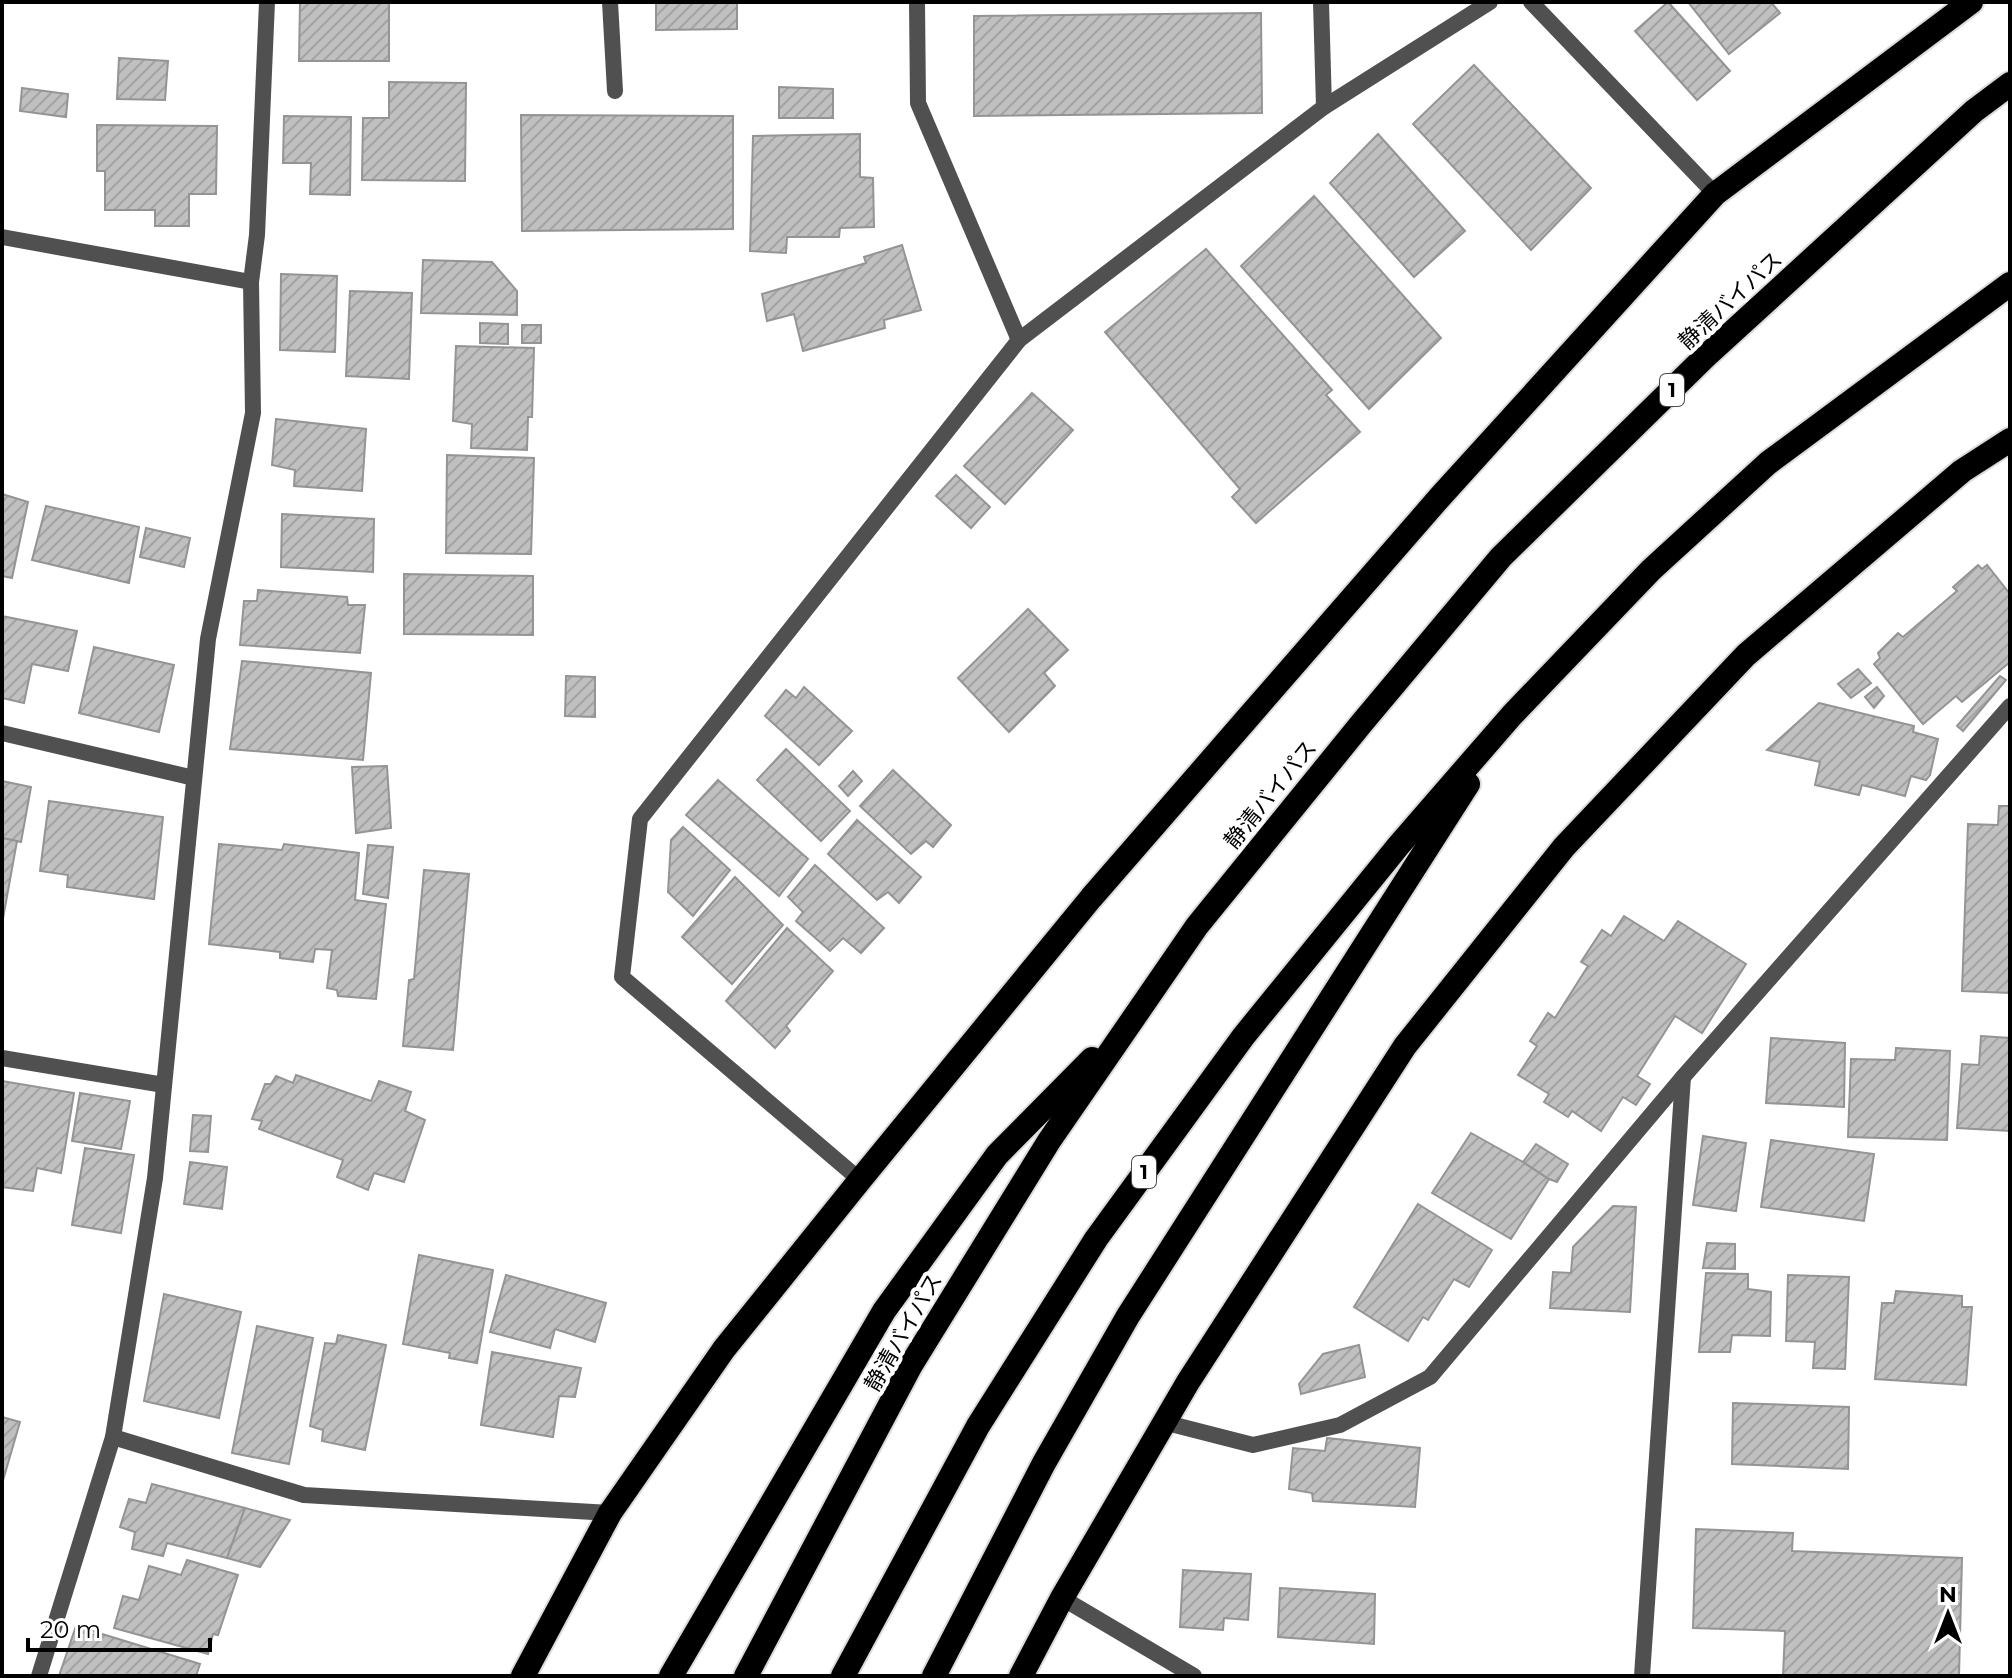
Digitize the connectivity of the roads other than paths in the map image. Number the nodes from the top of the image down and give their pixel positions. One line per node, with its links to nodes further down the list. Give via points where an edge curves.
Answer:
1 (267, 2): 13 (street)
2 (610, 2): 9 (street)
3 (917, 2): 15 (street, via 918,103)
4 (1321, 2): 10 (street)
5 (1490, 2): 10 (street)
6 (1531, 2): 11 (street)
7 (1971, 2): 11 (highway)
8 (2010, 84): 21 (highway, 静清バイパス / 1, via 1705,357 1501,557 1197,926)
9 (615, 91)
10 (1324, 107): 15 (street)
11 (1715, 194): 25 (highway, via 1440,497 1091,898)
12 (2, 237): 13 (street)
13 (251, 282): 20 (street, via 253,413 208,639)
14 (2010, 284): 18 (highway, 1, via 1768,463 1651,570)
15 (1019, 340): 25 (street, via 640,819 622,977)
16 (2010, 440): 26 (highway, via 1962,471 1746,655 1564,847 1405,1046)
17 (2010, 706): 23 (street)
18 (1512, 715): 34 (highway, 1, via 1243,1037 1096,1239 978,1426); 35 (highway, via 1128,1316 1044,1463)
19 (2, 733): 20 (street)
20 (194, 778): 24 (street)
21 (1136, 1014): 32 (highway, via 997,1155 884,1311); 33 (highway, 静清バイパス / 1, via 1049,1141 911,1365)
22 (2, 1058): 24 (street)
23 (1683, 1077): 26 (street, via 1430,1377 1340,1425 1253,1445); 38 (street)
24 (164, 1085): 27 (street, via 155,1178)
25 (860, 1180): 28 (highway, via 724,1349)
26 (1163, 1422): 29 (highway)
27 (113, 1437): 28 (street, via 304,1495); 30 (street)
28 (610, 1513): 31 (highway)
29 (1062, 1598): 36 (highway); 37 (street)
30 (39, 1676)
31 (523, 1676)
32 (671, 1676)
33 (746, 1676)
34 (843, 1676)
35 (934, 1676)
36 (1021, 1676)
37 (1194, 1676)
38 (1642, 1676)

